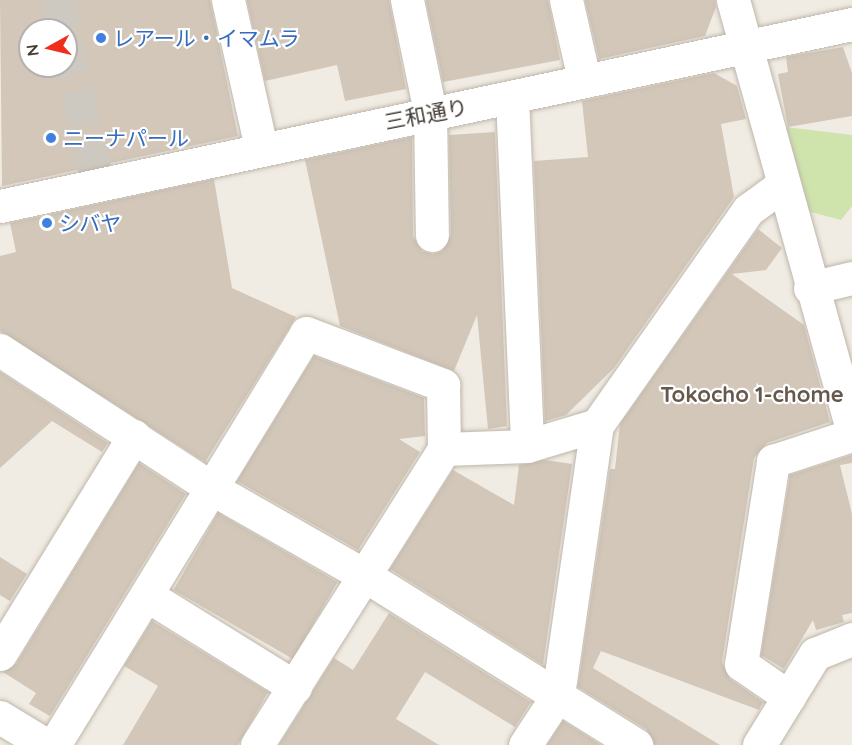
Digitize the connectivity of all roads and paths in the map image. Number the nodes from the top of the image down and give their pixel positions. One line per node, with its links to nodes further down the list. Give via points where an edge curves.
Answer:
1 (228, 0): 10 (street)
2 (407, 0): 9 (street)
3 (566, 0): 7 (street)
4 (734, 0): 6 (street)
5 (852, 24): 6 (street, 三和通り)
6 (744, 47): 7 (street, 三和通り); 11 (street)
7 (584, 79): 8 (street, 三和通り)
8 (512, 97): 9 (street, 三和通り); 21 (street)
9 (430, 112): 10 (street, 三和通り); 13 (street)
10 (261, 148): 12 (street, 三和通り)
11 (781, 186): 15 (street); 17 (street, via 748,210)
12 (0, 206)
13 (432, 236)
14 (852, 278): 15 (street)
15 (810, 288): 18 (street)
16 (0, 350): 20 (street)
17 (597, 425): 21 (street); 29 (street)
18 (852, 430)
19 (852, 435): 30 (street, via 773,461 741,664)
20 (134, 436): 23 (street); 27 (street)
21 (527, 446): 22 (street)
22 (444, 448): 23 (street, via 443,385 306,333); 24 (street)
23 (213, 489): 24 (street); 25 (street)
24 (364, 575): 28 (street); 29 (street)
25 (148, 596): 28 (street); 33 (street)
26 (852, 639): 30 (street, via 815,654)
27 (0, 654)
28 (295, 687): 34 (street)
29 (558, 695): 35 (street); 36 (street)
30 (789, 697): 37 (street)
31 (0, 717): 32 (street)
32 (45, 745)
33 (54, 745)
34 (257, 745)
35 (525, 745)
36 (636, 745)
37 (759, 745)

